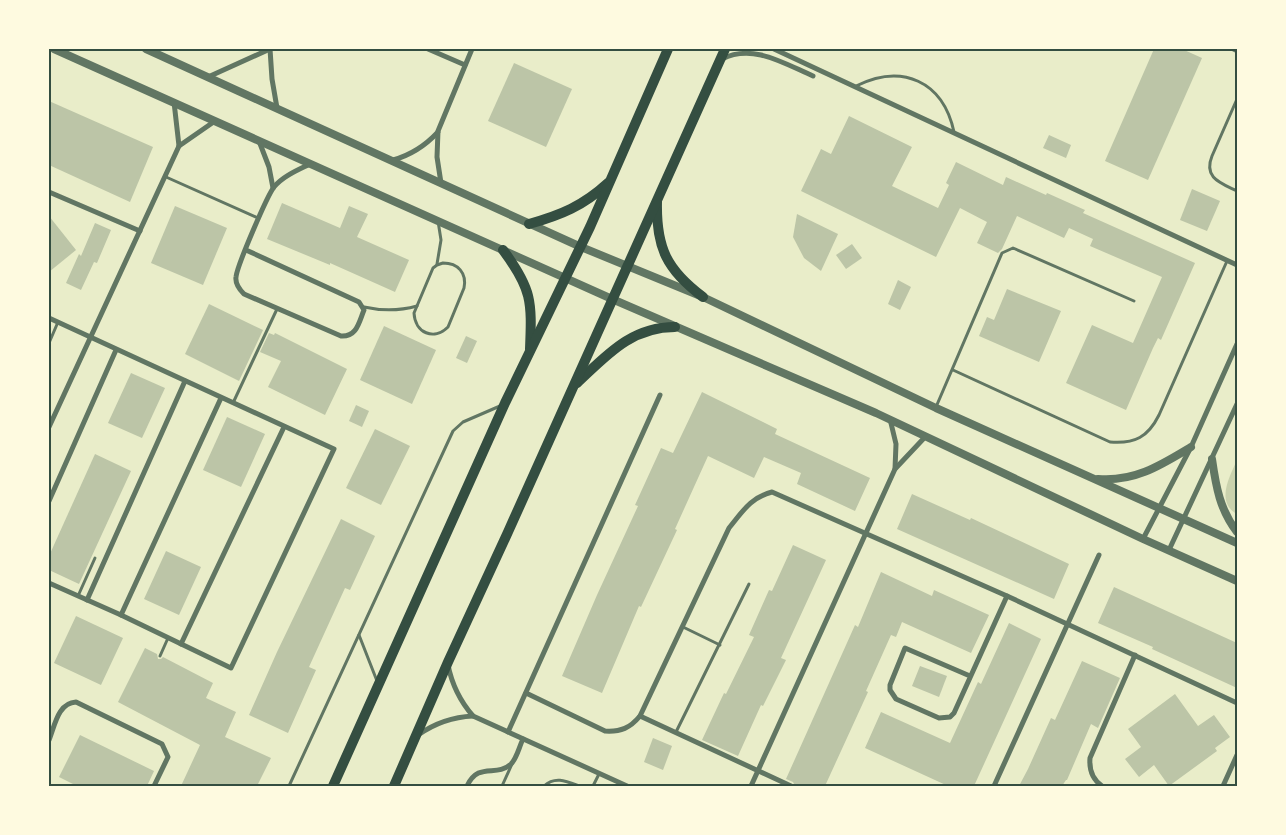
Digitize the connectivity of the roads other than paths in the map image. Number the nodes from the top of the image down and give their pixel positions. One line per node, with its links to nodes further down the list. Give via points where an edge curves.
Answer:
1 (54, 49): 17 (street)
2 (146, 49): 14 (street)
3 (270, 49): 14 (street); 18 (street)
4 (428, 49): 12 (street)
5 (472, 49): 12 (street)
6 (668, 49): 27 (main road)
7 (724, 49): 11 (main road)
8 (774, 49): 15 (street)
9 (1234, 49): 10 (street)
10 (1237, 51)
11 (719, 60): 13 (street, via 749,52); 32 (main road)
12 (465, 65): 20 (street)
13 (813, 76)
14 (208, 77): 18 (street)
15 (856, 86): 21 (street); 21 (lane, via 885,77 915,80 927,86 941,100)
16 (1237, 99): 30 (lane, via 1209,166 1212,176)
17 (174, 102): 19 (street); 23 (street)
18 (277, 108): 24 (street)
19 (215, 121): 22 (street); 23 (street)
20 (438, 131): 24 (street, via 414,152); 28 (street, via 437,158)
21 (954, 132): 40 (street)
22 (259, 141): 25 (street); 29 (street)
23 (179, 146): 26 (street)
24 (393, 160): 28 (street)
25 (311, 164): 29 (street); 34 (street)
26 (166, 177): 33 (lane); 36 (street)
27 (612, 179): 35 (main road, via 569,211); 37 (main road)
28 (441, 183): 35 (street)
29 (273, 188): 33 (street)
30 (1237, 191)
31 (49, 192): 36 (street)
32 (657, 198): 43 (main road); 45 (main road, via 662,249 678,274)
33 (259, 219): 38 (street)
34 (438, 221): 39 (street); 42 (lane)
35 (529, 224): 37 (street)
36 (140, 231): 54 (street)
37 (581, 247): 43 (street); 44 (main road)
38 (246, 250): 49 (street, via 355,299); 50 (street, via 236,277 238,286 244,294)
39 (503, 250): 44 (street); 58 (main road, via 521,276 530,298)
40 (1227, 260): 41 (street); 59 (lane, via 1156,420 1145,434 1134,440 1110,442)
41 (1237, 264)
42 (437, 265): 48 (lane); 48 (lane, via 456,265 465,281 448,327 431,335 420,330 414,319)
43 (627, 265): 45 (street); 46 (main road)
44 (566, 279): 46 (street); 58 (main road)
45 (703, 297): 67 (street)
46 (612, 299): 53 (street); 61 (main road)
47 (1134, 301): 59 (lane, via 1013,248 1002,253)
48 (417, 306): 49 (lane, via 386,311)
49 (363, 307): 50 (street, via 356,329 345,336)
50 (278, 308): 64 (lane)
51 (49, 318): 52 (street)
52 (58, 322): 54 (street); 55 (lane)
53 (675, 327): 61 (main road, via 646,330 635,336 602,360); 68 (street)
54 (90, 337): 57 (street); 69 (street)
55 (49, 344)
56 (1237, 344): 72 (street)
57 (116, 350): 60 (street); 76 (street)
58 (530, 352): 65 (main road)
59 (953, 370): 67 (lane)
60 (185, 381): 63 (street); 91 (street)
61 (573, 388): 101 (main road)
62 (660, 395): 104 (street)
63 (221, 398): 64 (street); 92 (street)
64 (233, 403): 70 (street)
65 (505, 403): 95 (lane, via 459,424 453,431); 103 (main road)
66 (1237, 404): 73 (street)
67 (936, 408): 75 (street)
68 (890, 419): 71 (street); 74 (street, via 896,444)
69 (49, 427)
70 (284, 427): 97 (street); 97 (street, via 334,449 231,668)
71 (926, 436): 74 (street); 81 (street)
72 (1191, 447): 75 (street, via 1139,475 1116,479); 77 (street)
73 (1212, 459): 78 (street); 79 (street, via 1217,493)
74 (895, 469): 80 (street)
75 (1092, 478): 77 (street)
76 (49, 501)
77 (1160, 508): 78 (street); 81 (street)
78 (1183, 519): 82 (street); 83 (street)
79 (1237, 532)
80 (866, 533): 90 (street); 94 (street, via 772,492 759,496 729,528); 115 (street)
81 (1143, 539): 83 (street)
82 (1237, 543)
83 (1169, 550): 86 (street)
84 (1099, 555): 93 (street)
85 (95, 558): 89 (lane)
86 (1237, 580)
87 (49, 583): 89 (street)
88 (749, 584): 98 (lane)
89 (78, 596): 91 (street)
90 (1007, 596): 93 (street); 102 (street)
91 (88, 600): 92 (street)
92 (120, 615): 96 (street)
93 (1068, 624): 100 (street); 129 (street)
94 (683, 627): 98 (lane); 107 (street)
95 (359, 635): 103 (lane); 118 (lane)
96 (168, 638): 97 (street); 99 (lane)
97 (181, 644)
98 (720, 645): 109 (lane)
99 (160, 656)
100 (1135, 656): 105 (street); 130 (street, via 1090,758 1091,774)
101 (448, 662): 106 (street, via 454,687); 110 (main road)
102 (970, 676): 102 (street, via 954,713 945,719 896,699 890,690 905,648)
103 (378, 684): 119 (main road)
104 (526, 693): 107 (street, via 605,731 625,730); 108 (street)
105 (1237, 703)
106 (473, 716): 108 (street); 110 (street, via 441,722)
107 (640, 716): 109 (street)
108 (508, 732): 111 (street)
109 (675, 732): 115 (street)
110 (415, 738): 120 (main road)
111 (523, 739): 114 (street); 116 (street)
112 (49, 740): 117 (street, via 63,707 76,702 162,744 168,757)
113 (1237, 755): 131 (street)
114 (514, 761): 121 (street, via 505,768 478,773); 122 (lane)
115 (758, 771): 127 (street); 128 (street)
116 (599, 774): 125 (lane); 126 (street)
117 (154, 786)
118 (290, 786)
119 (333, 786)
120 (394, 786)
121 (467, 786)
122 (502, 786)
123 (544, 786): 124 (lane, via 551,781 563,780)
124 (578, 786)
125 (593, 786)
126 (627, 786)
127 (752, 786)
128 (791, 786)
129 (994, 786)
130 (1102, 786)
131 (1223, 786)

